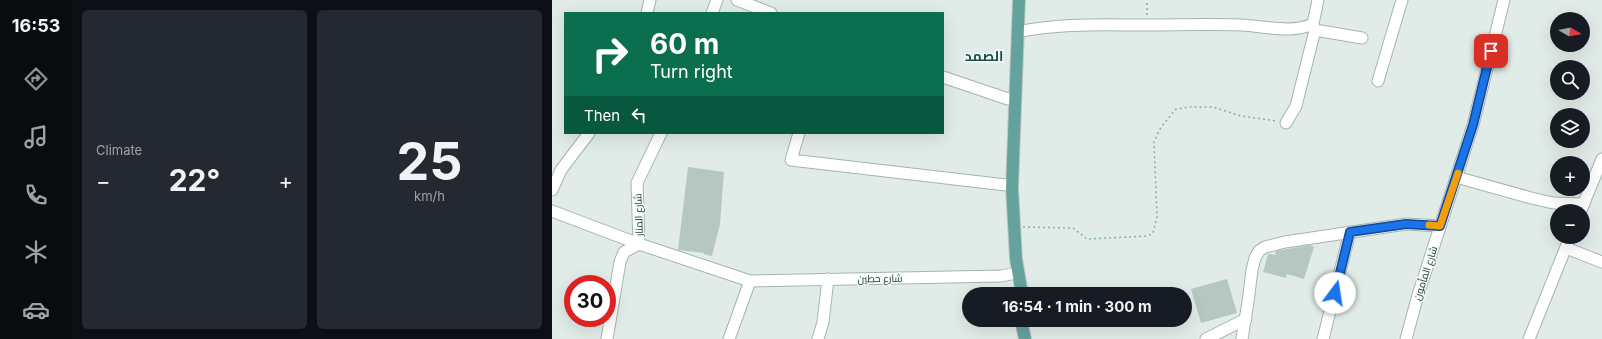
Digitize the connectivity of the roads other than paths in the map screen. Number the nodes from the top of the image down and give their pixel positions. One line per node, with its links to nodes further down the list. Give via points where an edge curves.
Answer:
1 (650, 0): 9 (street)
2 (717, 0): 10 (street)
3 (737, 0): 11 (street)
4 (1011, 0): 17 (main road)
5 (1019, 0): 13 (main road)
6 (1318, 0): 12 (street)
7 (1402, 0): 16 (street)
8 (1504, 0): 23 (street, شارع المأمون, via 1473,125)
9 (647, 12)
10 (712, 12)
11 (768, 12)
12 (1314, 27): 13 (street, via 1295,30 1242,25 1076,25 1039,27); 14 (street); 18 (street, via 1296,106)
13 (1018, 32): 39 (main road, via 1012,188 1013,227)
14 (1362, 38)
15 (944, 77): 17 (street)
16 (1378, 81)
17 (1008, 99): 24 (main road)
18 (1286, 123)
19 (588, 134): 25 (street, via 561,170)
20 (661, 134): 31 (street, شارع المنار, via 638,183)
21 (799, 134): 24 (street, via 791,160)
22 (1602, 159): 27 (street)
23 (1456, 177): 26 (street); 29 (street, شارع المأمون)
24 (1006, 185): 35 (main road, via 1006,235)
25 (552, 190)
26 (1564, 204)
27 (1583, 204)
28 (552, 212): 31 (street, شارع حطين)
29 (1440, 226): 30 (street, via 1406,224); 51 (street, شارع المأمون)
30 (1350, 232): 40 (street, via 1285,242 1259,250 1254,258); 50 (street)
31 (639, 244): 37 (street, شارع حطين); 43 (street, شارع المنار, via 624,252 620,262)
32 (1567, 244): 33 (street)
33 (1566, 248): 34 (street); 52 (street)
34 (1602, 262)
35 (1011, 274): 36 (street, شارع حطين); 38 (main road)
36 (828, 279): 37 (street, شارع حطين); 45 (street, via 823,322)
37 (750, 281): 44 (street)
38 (1013, 287)
39 (1021, 287)
40 (1246, 319): 48 (street); 49 (street)
41 (1022, 327): 46 (main road)
42 (1029, 327): 47 (main road)
43 (607, 339)
44 (729, 339)
45 (818, 339)
46 (1025, 339)
47 (1032, 339)
48 (1206, 339)
49 (1242, 339)
50 (1323, 339)
51 (1406, 339)
52 (1529, 339)

